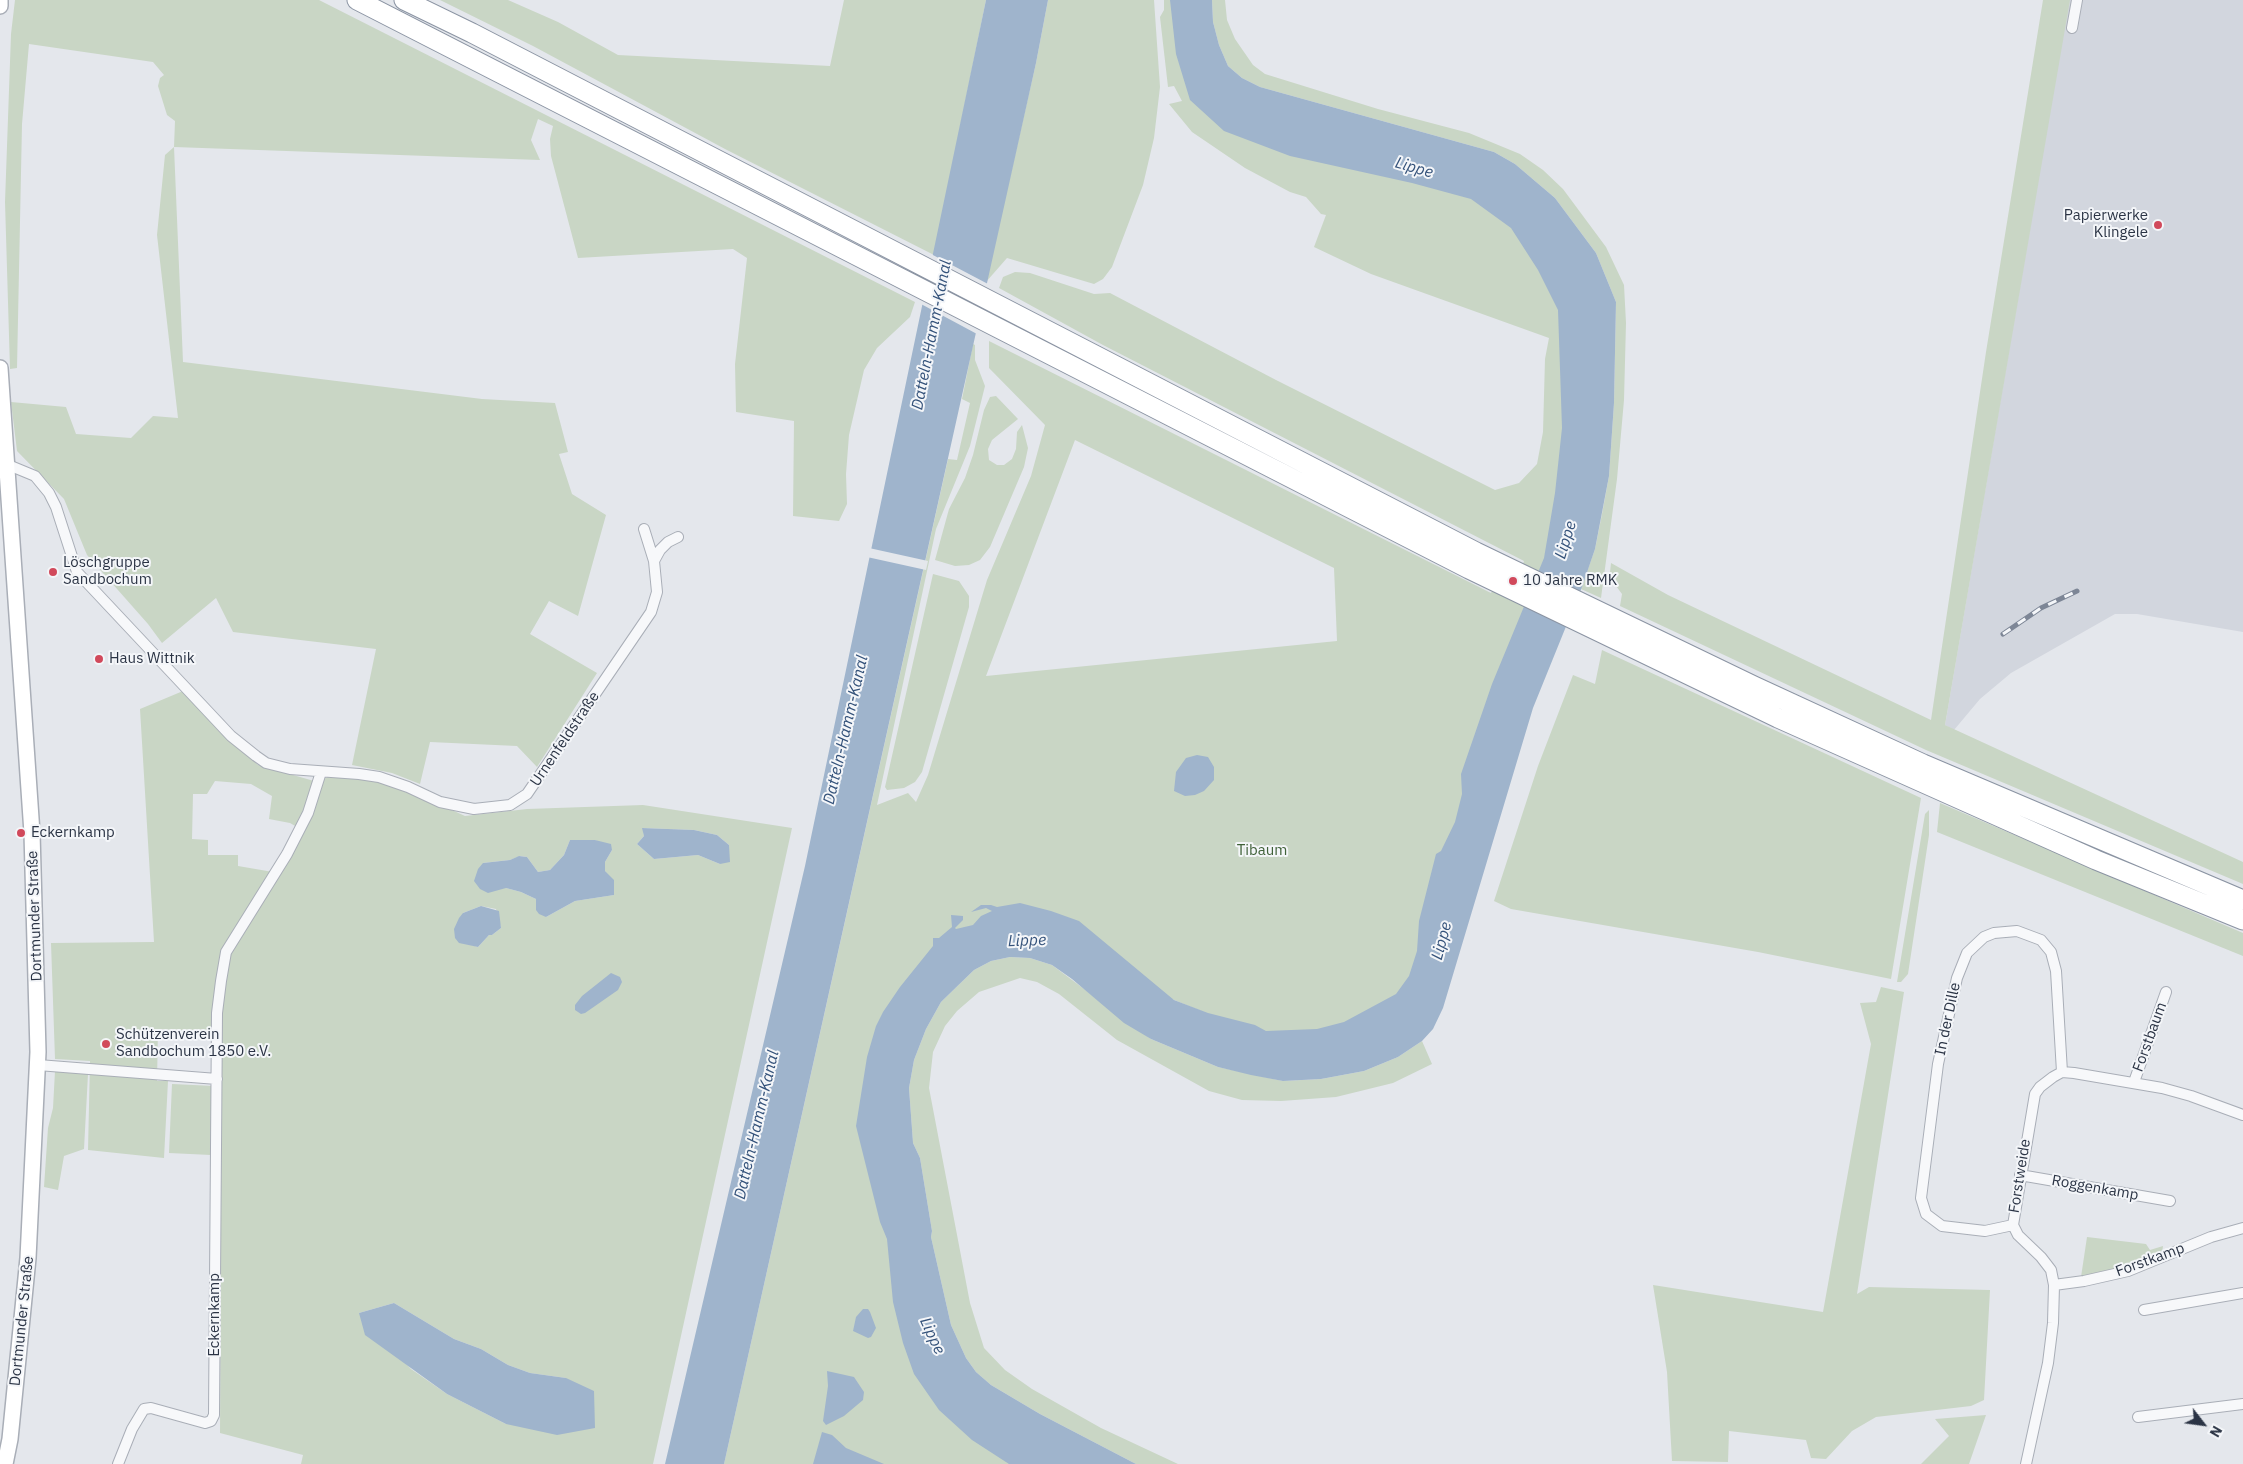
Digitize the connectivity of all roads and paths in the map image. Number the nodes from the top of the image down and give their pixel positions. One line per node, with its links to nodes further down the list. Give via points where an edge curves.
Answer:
1 (0, 0): 6 (main road)
2 (357, 0): 14 (highway, via 1469,569)
3 (404, 0): 8 (highway)
4 (426, 0): 8 (highway)
5 (2077, 0): 7 (street)
6 (0, 6)
7 (2072, 28)
8 (472, 33): 14 (highway, via 1476,552)
9 (0, 368): 10 (main road, Dortmunder Straße)
10 (6, 464): 15 (street, Urnenfeldstraße, via 40,480 56,507 77,572 231,736 266,762 290,769); 20 (main road, Dortmunder Straße, via 32,833)
11 (644, 528): 13 (street, Urnenfeldstraße)
12 (678, 537): 13 (street, via 668,542)
13 (654, 561): 15 (street, Urnenfeldstraße, via 657,592 652,612 527,794 510,805 489,809 458,806 379,777)
14 (1636, 640): 16 (highway)
15 (321, 772): 22 (street, via 308,812 287,854 226,952 217,1013)
16 (1947, 784): 17 (highway); 18 (highway, via 2096,860)
17 (2243, 900)
18 (2243, 920)
19 (2166, 992): 23 (street, Forstbaum)
20 (38, 1065): 22 (street); 34 (main road, Dortmunder Straße, via 28,1258)
21 (2062, 1072): 23 (street); 25 (street, Forstweide, via 2046,1081 2035,1094); 27 (street, In der Dille, via 2056,971 2051,952 2041,940 2017,931 1994,933 1984,938 1967,953 1957,978 1938,1064 1921,1198 1926,1214 1942,1226 1985,1231)
22 (217, 1079): 35 (street, Eckernkamp, via 214,1415 206,1423 151,1408 144,1409)
23 (2134, 1082): 24 (street, via 2191,1096)
24 (2243, 1115)
25 (2020, 1175): 26 (street, Roggenkamp); 27 (street, Forstweide)
26 (2170, 1201)
27 (2013, 1225): 29 (street, Forstweide, via 2018,1235 2051,1270)
28 (2243, 1228): 29 (street, Forstkamp, via 2211,1236 2128,1271)
29 (2054, 1285): 36 (street, Forstweide, via 2048,1363)
30 (2243, 1293): 31 (street)
31 (2144, 1310)
32 (2243, 1404): 33 (street)
33 (2138, 1417)
34 (5, 1464)
35 (118, 1464)
36 (2026, 1464)

